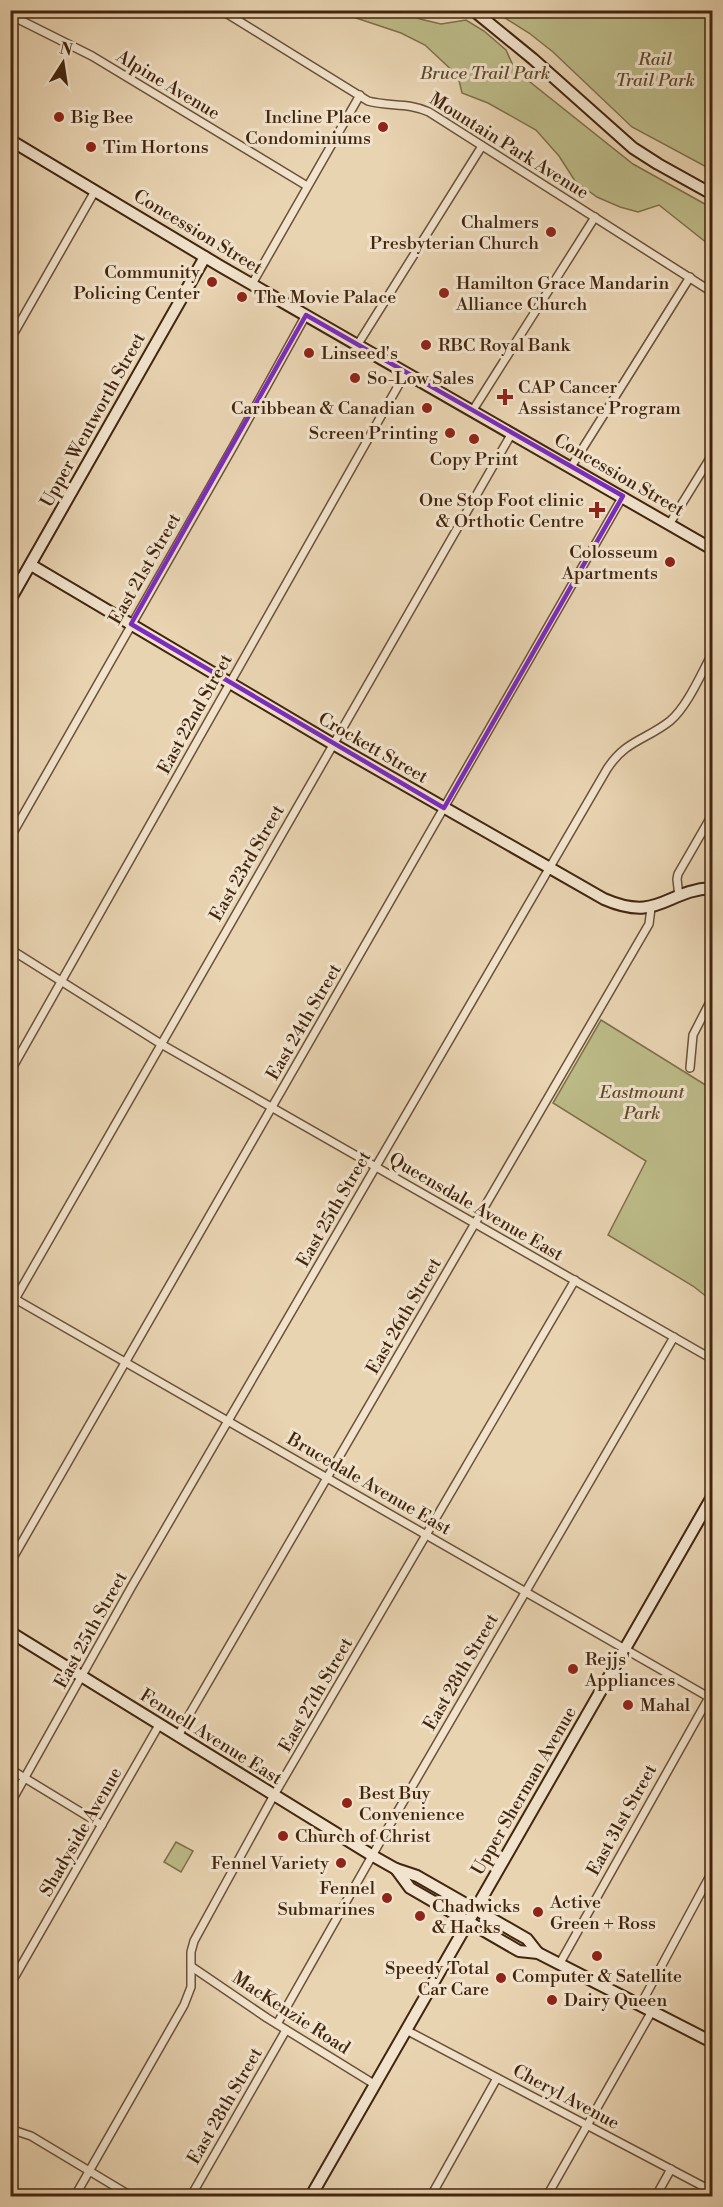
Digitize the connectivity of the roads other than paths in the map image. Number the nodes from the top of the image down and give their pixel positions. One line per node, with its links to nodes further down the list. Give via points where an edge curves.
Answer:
1 (221, 10): 4 (street, Mountain Park Avenue)
2 (473, 10): 9 (main road, via 633,148)
3 (10, 15): 7 (street, Alpine Avenue, via 92,56)
4 (360, 95): 6 (street, Mountain Park Avenue, via 375,102 421,108); 7 (street)
5 (10, 140): 8 (main road, Concession Street)
6 (483, 146): 10 (street, Mountain Park Avenue); 17 (street)
7 (307, 186): 13 (street)
8 (95, 191): 11 (main road, Concession Street); 16 (street)
9 (712, 194)
10 (595, 217): 12 (street, Mountain Park Avenue); 19 (street)
11 (205, 257): 13 (main road, Concession Street); 26 (main road, Upper Wentworth Street)
12 (690, 278): 14 (street, Mountain Park Avenue); 22 (street)
13 (252, 284): 15 (main road, Concession Street)
14 (712, 292)
15 (306, 315): 17 (main road, Concession Street); 28 (street, East 21st Street)
16 (10, 340)
17 (358, 344): 18 (main road, Concession Street)
18 (406, 372): 19 (main road, Concession Street); 30 (street, East 22nd Street)
19 (473, 410): 20 (main road, Concession Street)
20 (512, 433): 22 (main road, Concession Street); 31 (street, East 23rd Street)
21 (712, 455): 24 (street)
22 (571, 467): 23 (main road, Concession Street)
23 (623, 496): 24 (main road, Concession Street); 32 (street, East 24th Street)
24 (670, 524): 25 (main road, Concession Street)
25 (712, 549)
26 (31, 565): 27 (main road, Upper Wentworth Street); 28 (main road, Crockett Street)
27 (10, 600)
28 (131, 624): 30 (main road, Crockett Street); 34 (street, East 21st Street)
29 (712, 654): 35 (street, East 25th Street, via 674,717 629,745 611,762)
30 (229, 683): 31 (main road, Crockett Street); 40 (street, East 22nd Street)
31 (333, 744): 32 (main road, Crockett Street); 43 (street, East 23rd Street)
32 (444, 808): 35 (main road, Crockett Street); 46 (street, East 24th Street)
33 (712, 815): 37 (street, via 678,874)
34 (10, 838)
35 (550, 867): 38 (main road, Crockett Street, via 618,905); 47 (street, East 25th Street)
36 (712, 888): 37 (main road, Crockett Street)
37 (679, 897): 38 (main road, Crockett Street)
38 (651, 908): 48 (street, East 26th Street, via 649,924)
39 (10, 949): 40 (street, Queensdale Avenue East)
40 (61, 981): 43 (street, Queensdale Avenue East); 45 (street, East 22nd Street)
41 (712, 998): 42 (street)
42 (709, 1012): 44 (street, via 693,1035)
43 (161, 1044): 46 (street, Queensdale Avenue East); 50 (street, East 23rd Street)
44 (690, 1068)
45 (10, 1072)
46 (272, 1107): 47 (street, Queensdale Avenue East); 54 (street, East 24th Street)
47 (376, 1167): 48 (street, Queensdale Avenue East); 55 (street, East 25th Street)
48 (475, 1223): 49 (street, Queensdale Avenue East); 56 (street, East 26th Street)
49 (575, 1280): 52 (street, Queensdale Avenue East); 58 (street, East 27th Street)
50 (13, 1297): 51 (street, East 23rd Street); 54 (street, Brucedale Avenue East)
51 (10, 1308)
52 (674, 1336): 53 (street, Queensdale Avenue East); 60 (street, East 28th Street)
53 (712, 1359)
54 (126, 1362): 55 (street, Brucedale Avenue East); 59 (street, East 24th Street)
55 (228, 1420): 56 (street, Brucedale Avenue East); 63 (street, East 25th Street)
56 (328, 1478): 58 (street, Brucedale Avenue East); 66 (street, East 26th Street)
57 (712, 1497): 62 (main road, Upper Sherman Avenue)
58 (427, 1533): 60 (street, Brucedale Avenue East); 69 (street, East 27th Street)
59 (10, 1563)
60 (526, 1590): 62 (street, Brucedale Avenue East); 72 (street, East 28th Street)
61 (10, 1632): 63 (main road, Fennell Avenue East)
62 (625, 1648): 64 (street, Brucedale Avenue East); 75 (main road, Upper Sherman Avenue)
63 (82, 1677): 65 (main road, Fennell Avenue East); 68 (street, East 25th Street)
64 (711, 1696): 78 (street, East 31st Street)
65 (159, 1725): 66 (main road, Fennell Avenue East); 71 (street, Shadyside Avenue)
66 (178, 1737): 69 (main road, Fennell Avenue East)
67 (10, 1769): 68 (street)
68 (25, 1778): 70 (street, East 25th Street); 71 (street)
69 (274, 1796): 72 (main road, Fennell Avenue East); 79 (street, East 27th Street, via 194,1941 190,1952)
70 (10, 1804)
71 (102, 1825): 80 (street, Shadyside Avenue)
72 (373, 1856): 73 (main road, Fennell Avenue East); 83 (street, East 28th Street)
73 (396, 1869): 75 (main road, Fennell Avenue East, via 417,1876); 76 (main road, Fennell Avenue East, via 410,1888)
74 (712, 1872): 81 (street)
75 (476, 1910): 76 (main road, Upper Sherman Avenue); 77 (main road, Fennell Avenue East, via 527,1940)
76 (468, 1923): 77 (main road, Fennell Avenue East, via 519,1951); 85 (main road, Upper Sherman Avenue)
77 (538, 1953): 78 (main road, Fennell Avenue East)
78 (560, 1963): 81 (main road, Fennell Avenue East)
79 (192, 1967): 83 (street, MacKenzie Road); 92 (street, East 27th Street, via 191,1987 184,2005)
80 (10, 1985)
81 (641, 2004): 82 (main road, Fennell Avenue East)
82 (652, 2011): 86 (main road, Fennell Avenue East); 89 (street)
83 (278, 2024): 84 (street, MacKenzie Road)
84 (286, 2030): 88 (street, MacKenzie Road); 96 (street, East 28th Street)
85 (406, 2030): 87 (street, Cheryl Avenue); 88 (main road, Upper Sherman Avenue)
86 (712, 2042)
87 (497, 2078): 89 (street, Cheryl Avenue); 98 (street)
88 (374, 2084): 97 (main road, Upper Sherman Avenue)
89 (587, 2125): 91 (street, Cheryl Avenue); 99 (street)
90 (10, 2129): 92 (street, via 31,2136)
91 (671, 2169): 93 (street, Cheryl Avenue); 100 (street)
92 (89, 2171): 94 (street, East 27th Street); 95 (street)
93 (712, 2191)
94 (75, 2196)
95 (131, 2196)
96 (191, 2196)
97 (311, 2196)
98 (431, 2196)
99 (547, 2196)
100 (656, 2196)

